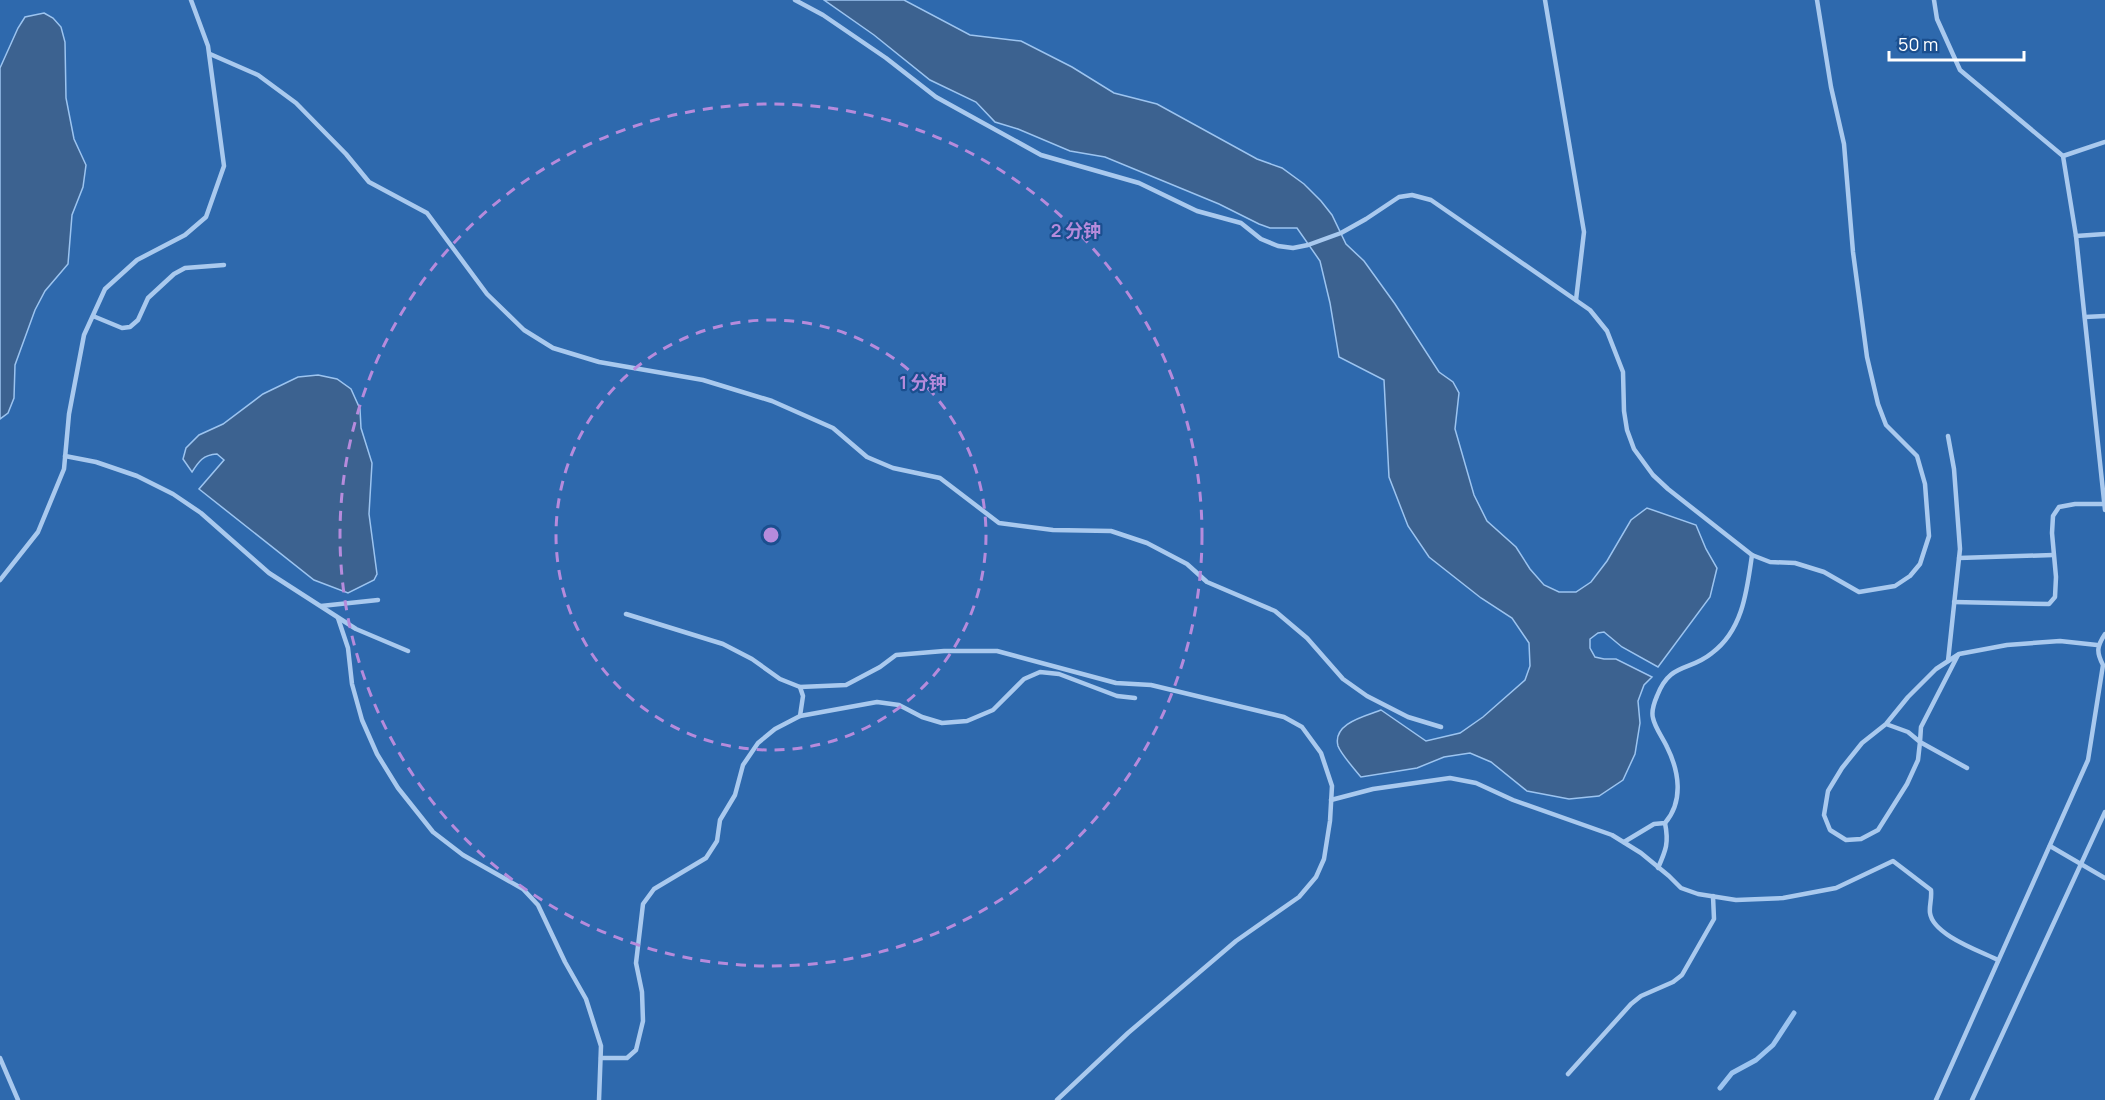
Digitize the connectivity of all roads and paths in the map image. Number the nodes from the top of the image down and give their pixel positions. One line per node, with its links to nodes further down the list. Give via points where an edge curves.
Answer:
1 (191, 0): 6 (lane)
2 (795, 0): 12 (lane, via 886,58 936,97 1041,155 1139,183 1197,211 1241,223 1261,239 1293,248 1341,233 1399,197 1412,195 1431,200)
3 (1545, 0): 12 (lane, via 1584,232)
4 (1817, 0): 20 (lane, via 1844,144 1867,357 1886,425 1917,456 1925,484 1929,536 1920,564 1910,576 1895,586 1872,591 1859,592 1795,563 1770,562)
5 (1934, 0): 8 (lane, via 1937,19 1960,70)
6 (210, 54): 13 (lane, via 224,166 206,217 185,235 137,260 105,289); 39 (lane, via 258,75 296,103 369,182 427,213 487,294 524,330 553,348 599,362 704,380 772,400 833,428 867,457 893,468 940,478 999,523 1053,530 1111,531 1147,543 1187,564 1207,582 1275,611 1343,679 1367,696 1408,717)
7 (2105, 142): 8 (lane)
8 (2063, 156): 10 (lane)
9 (2105, 234): 10 (lane)
10 (2076, 236): 15 (lane)
11 (224, 265): 13 (lane, via 185,268 174,274 148,298 138,320 130,327 122,328)
12 (1576, 300): 20 (lane, via 1590,310 1615,347 1623,372 1627,430 1634,449 1668,489)
13 (93, 316): 17 (lane, via 84,335 74,381)
14 (2105, 316): 15 (lane)
15 (2085, 317): 18 (lane)
16 (1948, 436): 22 (lane, via 1954,469)
17 (65, 456): 23 (lane, via 64,469 38,532); 26 (lane, via 137,476 173,494 201,513 269,573)
18 (2104, 504): 19 (lane); 21 (lane, via 2059,507 2053,516)
19 (2105, 510)
20 (1752, 555): 44 (lane, via 1746,600 1730,635 1712,654 1665,678 1657,696 1653,719 1673,761 1679,788 1676,806)
21 (2053, 555): 22 (lane); 25 (lane, via 2055,597 2049,604)
22 (1959, 558): 25 (lane)
23 (0, 580)
24 (378, 600): 26 (lane)
25 (1954, 602): 33 (lane)
26 (320, 606): 28 (lane)
27 (626, 614): 35 (lane, via 723,644)
28 (338, 618): 31 (lane); 53 (lane, via 362,720 377,754 433,831 463,855 523,889 538,905 586,999)
29 (2105, 634): 30 (lane)
30 (2097, 645): 32 (lane, via 2060,640); 34 (lane)
31 (408, 651)
32 (1959, 654): 33 (lane); 40 (lane, via 1921,727)
33 (1948, 661): 38 (lane, via 1908,697)
34 (2104, 665): 46 (lane, via 2088,760)
35 (800, 687): 37 (lane); 42 (lane, via 846,685 896,655 997,651 1116,683 1150,685 1284,717 1302,727 1321,753 1332,786)
36 (1135, 698): 37 (lane, via 1118,696 1059,674 1040,672 1024,679 993,710 966,721 942,723 899,705 878,702)
37 (800, 716): 53 (lane, via 758,743 743,765 735,795 720,820 717,842 706,858 654,889 643,904 636,963 642,992 640,1038 636,1050 627,1058)
38 (1886, 724): 40 (lane, via 1908,732); 40 (lane, via 1862,743 1827,791 1824,815 1830,830 1845,840 1861,839 1878,830 1918,760)
39 (1441, 727)
40 (1920, 742): 41 (lane)
41 (1967, 768)
42 (1331, 800): 45 (lane, via 1373,789 1450,778 1476,783); 57 (lane, via 1324,860 1299,897 1236,941)
43 (2105, 812): 47 (lane)
44 (1665, 824): 45 (lane, via 1654,824); 48 (lane, via 1667,849)
45 (1623, 842): 48 (lane)
46 (2050, 846): 47 (lane); 51 (lane)
47 (2081, 863): 49 (lane); 59 (lane)
48 (1659, 868): 50 (lane, via 1681,888)
49 (2105, 878)
50 (1713, 896): 51 (lane, via 1736,900 1783,898 1836,888 1893,861 1931,890 1932,921 1946,935); 54 (lane, via 1714,919 1682,975 1631,1004)
51 (1998, 960): 58 (lane)
52 (0, 1058): 55 (lane)
53 (601, 1058): 56 (lane)
54 (1568, 1074)
55 (18, 1100)
56 (598, 1100)
57 (1057, 1100)
58 (1936, 1100)
59 (1972, 1100)

